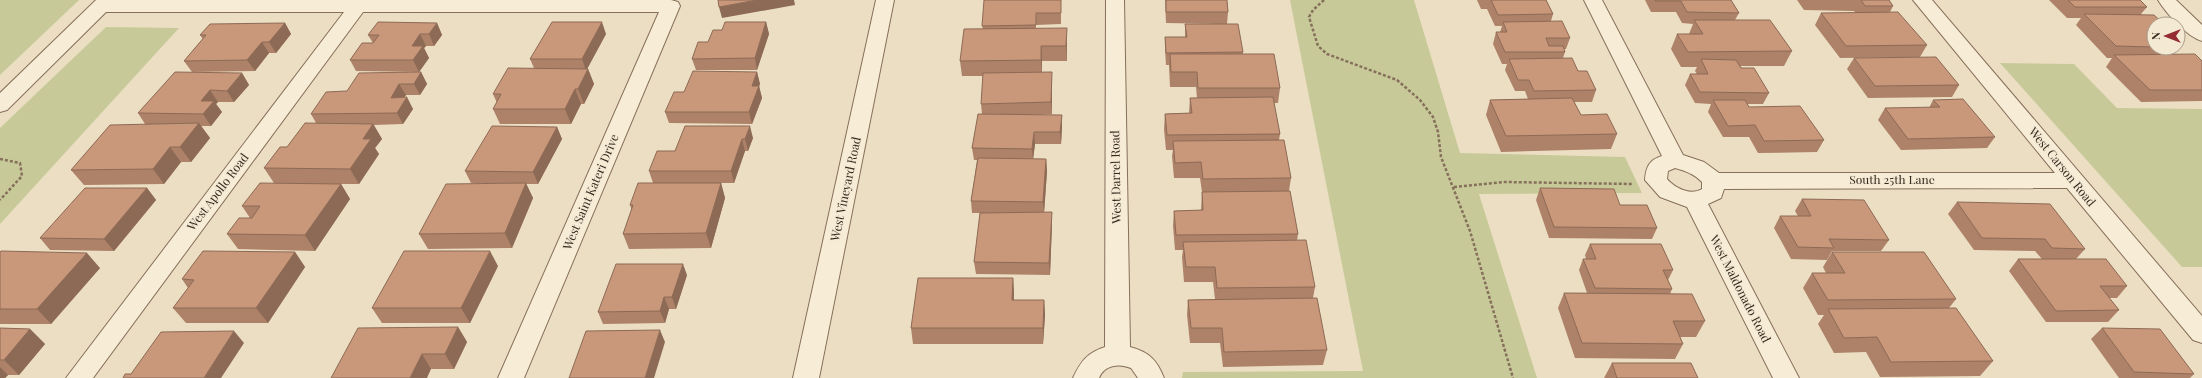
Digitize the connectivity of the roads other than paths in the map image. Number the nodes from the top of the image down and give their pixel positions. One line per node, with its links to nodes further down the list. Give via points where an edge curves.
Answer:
1 (885, 0): 18 (street, West Vineyard Road)
2 (1115, 0): 15 (street, West Darrel Road)
3 (1593, 0): 10 (street)
4 (1922, 0): 11 (street, West Carson Road)
5 (2167, 0): 8 (street, via 2172,8)
6 (103, 3): 7 (street); 9 (street)
7 (358, 6): 16 (street, West Apollo Road); 17 (street, West Saint Kateri Drive, via 671,6)
8 (2202, 35)
9 (0, 105)
10 (1675, 161): 12 (street, via 1701,168); 13 (street, via 1656,168 1655,176 1658,183 1669,193)
11 (2072, 180): 12 (street, South 25th Lane); 14 (street, West Carson Road)
12 (1713, 181): 13 (street, via 1713,193 1706,198)
13 (1695, 200): 21 (street, West Maldonado Road)
14 (2202, 333)
15 (1118, 354): 19 (street, via 1104,357 1093,364); 20 (street, via 1132,357 1144,365)
16 (78, 378)
17 (512, 378)
18 (806, 378)
19 (1086, 378)
20 (1151, 378)
21 (1786, 378)

